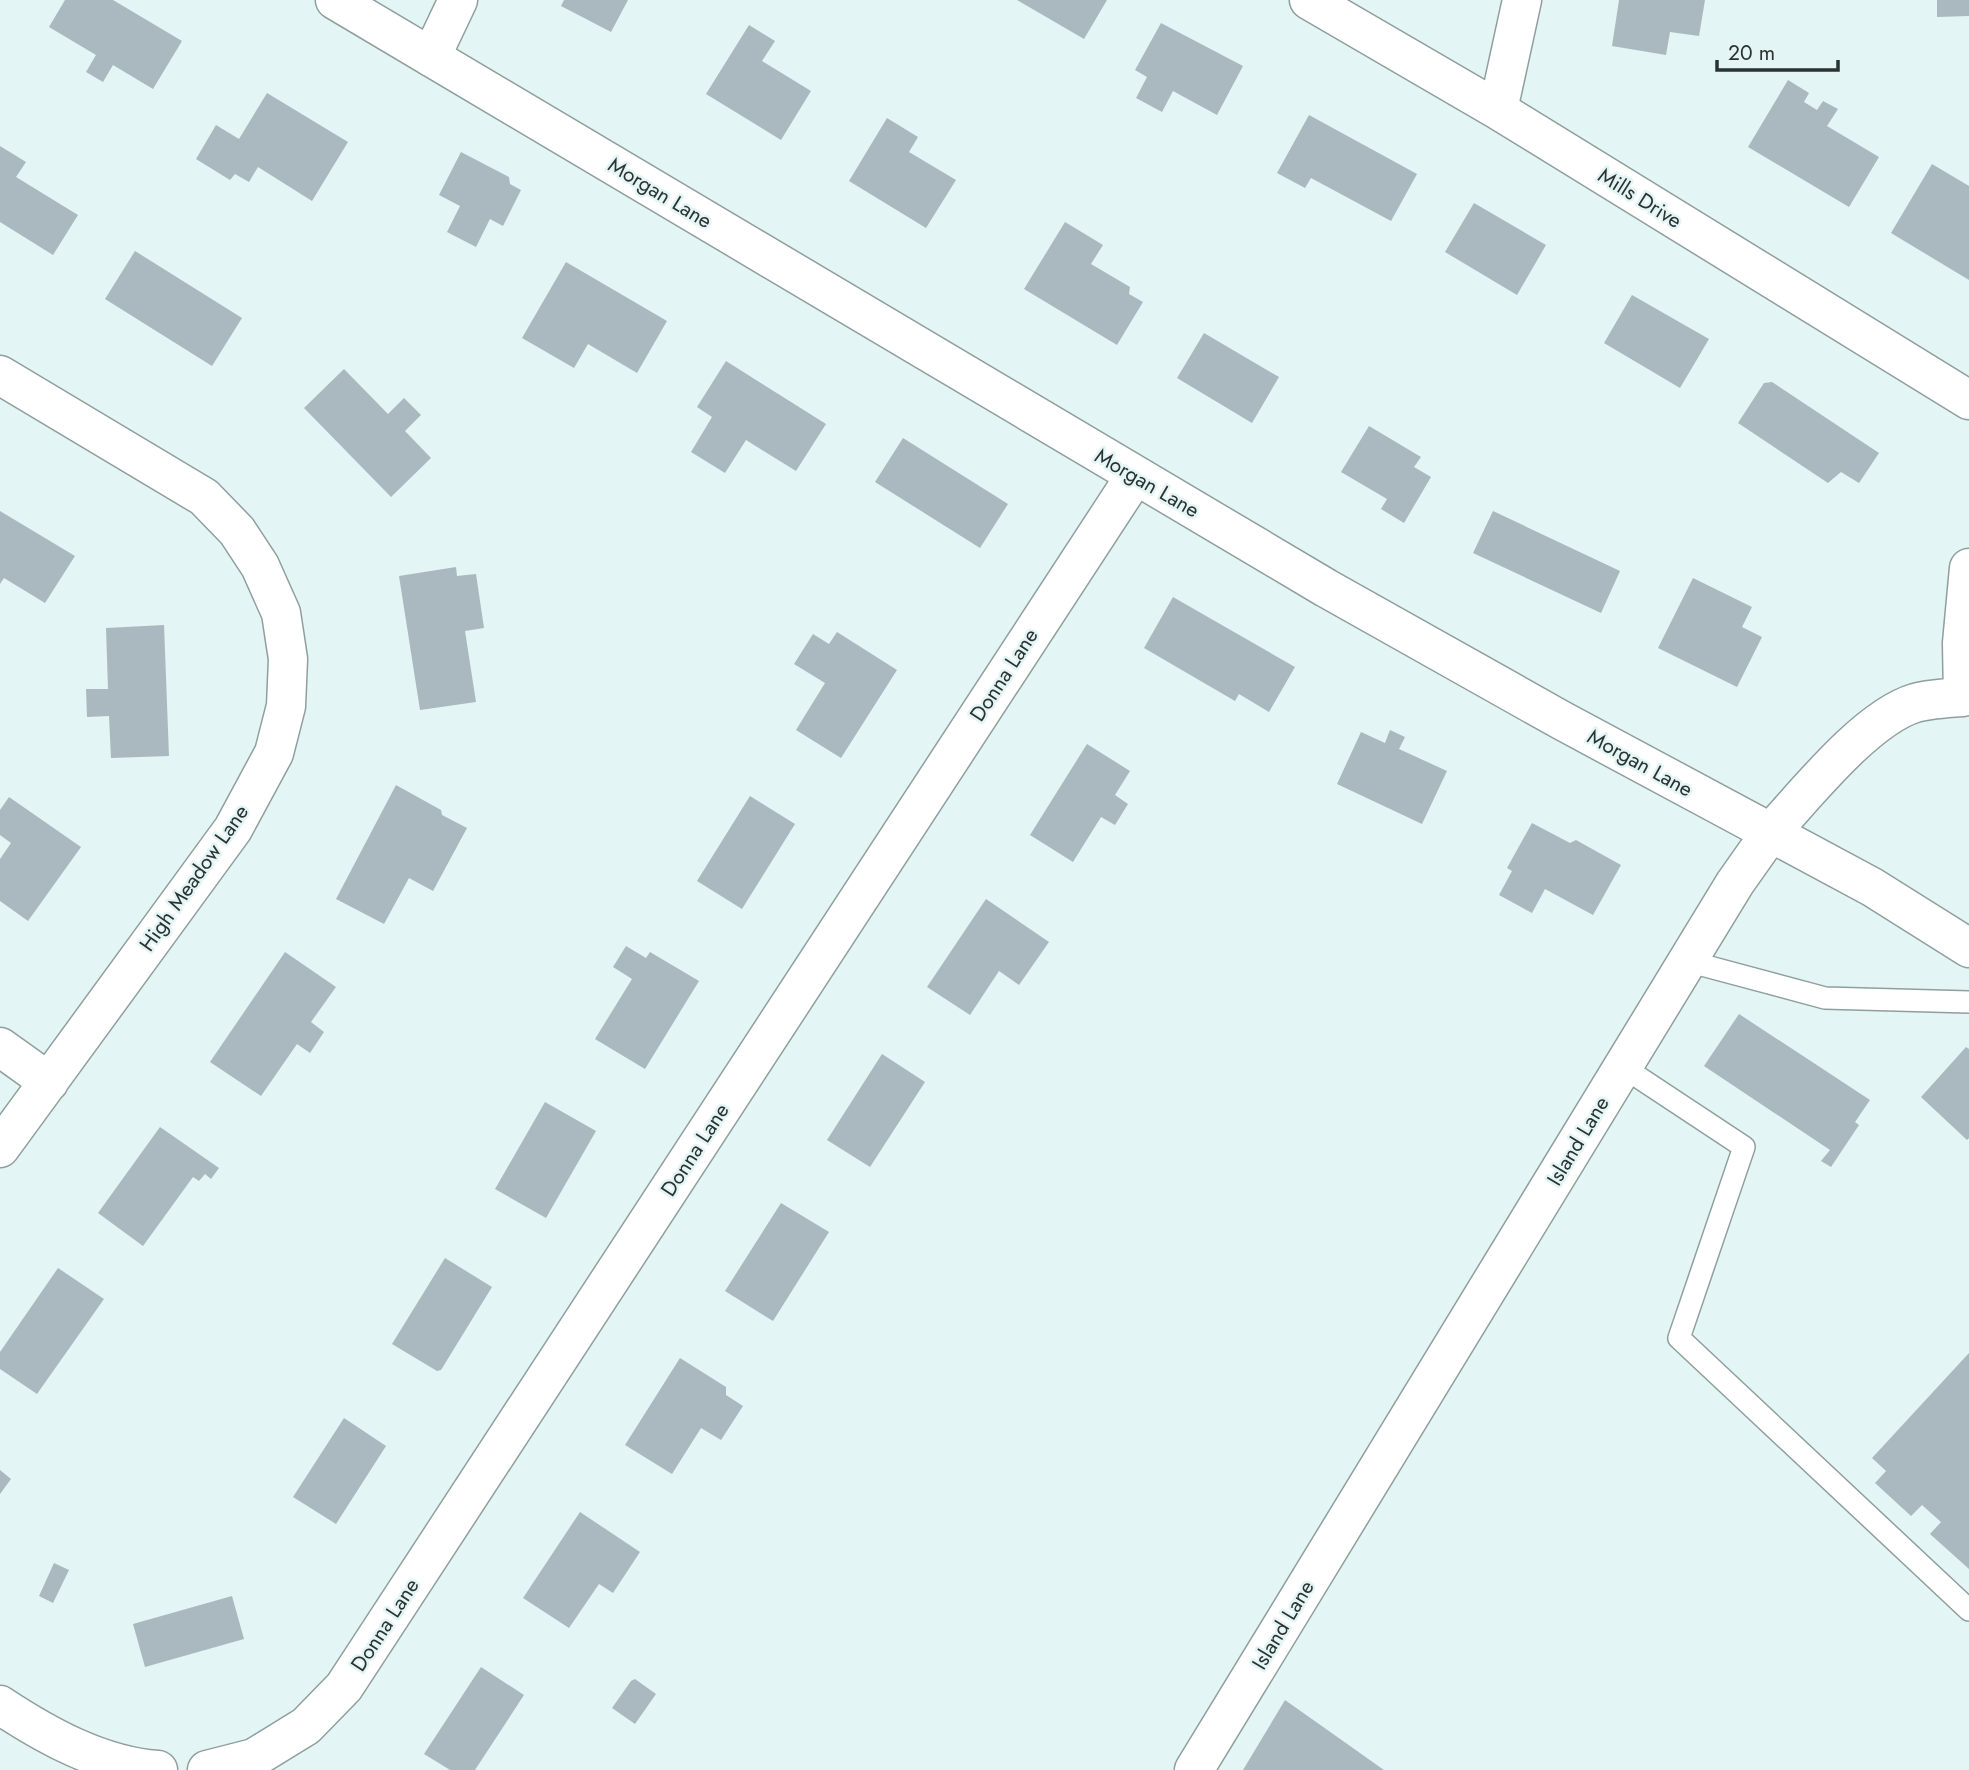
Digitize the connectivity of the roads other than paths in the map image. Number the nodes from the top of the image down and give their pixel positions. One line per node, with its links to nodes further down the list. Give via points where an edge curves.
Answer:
1 (335, 0): 5 (street, Morgan Lane)
2 (458, 0): 5 (street)
3 (1309, 0): 6 (street, Mills Drive)
4 (1522, 0): 6 (street)
5 (431, 57): 9 (street, Morgan Lane)
6 (1499, 110): 8 (street, Mills Drive)
7 (0, 375): 18 (street, High Meadow Lane, via 204,497 237,531 260,566 281,613 288,659 286,706 274,753 233,828)
8 (1969, 400)
9 (1135, 476): 12 (street, Morgan Lane, via 1561,720); 23 (street, Donna Lane, via 344,1687 306,1727 254,1758)
10 (1969, 568): 11 (street, Island Lane, via 1962,643)
11 (1966, 697): 12 (street, Island Lane, via 1914,704 1868,729)
12 (1771, 832): 13 (street, Morgan Lane, via 1872,887); 14 (street, Island Lane)
13 (1969, 948)
14 (1687, 961): 15 (lane, via 1825,998); 17 (street, Island Lane)
15 (1969, 1002)
16 (0, 1046): 18 (street)
17 (1623, 1067): 20 (lane, via 1744,1147 1679,1338); 24 (street, Island Lane)
18 (49, 1082): 19 (street, High Meadow Lane)
19 (0, 1148)
20 (1969, 1610)
21 (0, 1705): 22 (street, via 33,1727 90,1754)
22 (158, 1770)
23 (207, 1770)
24 (1194, 1770)

